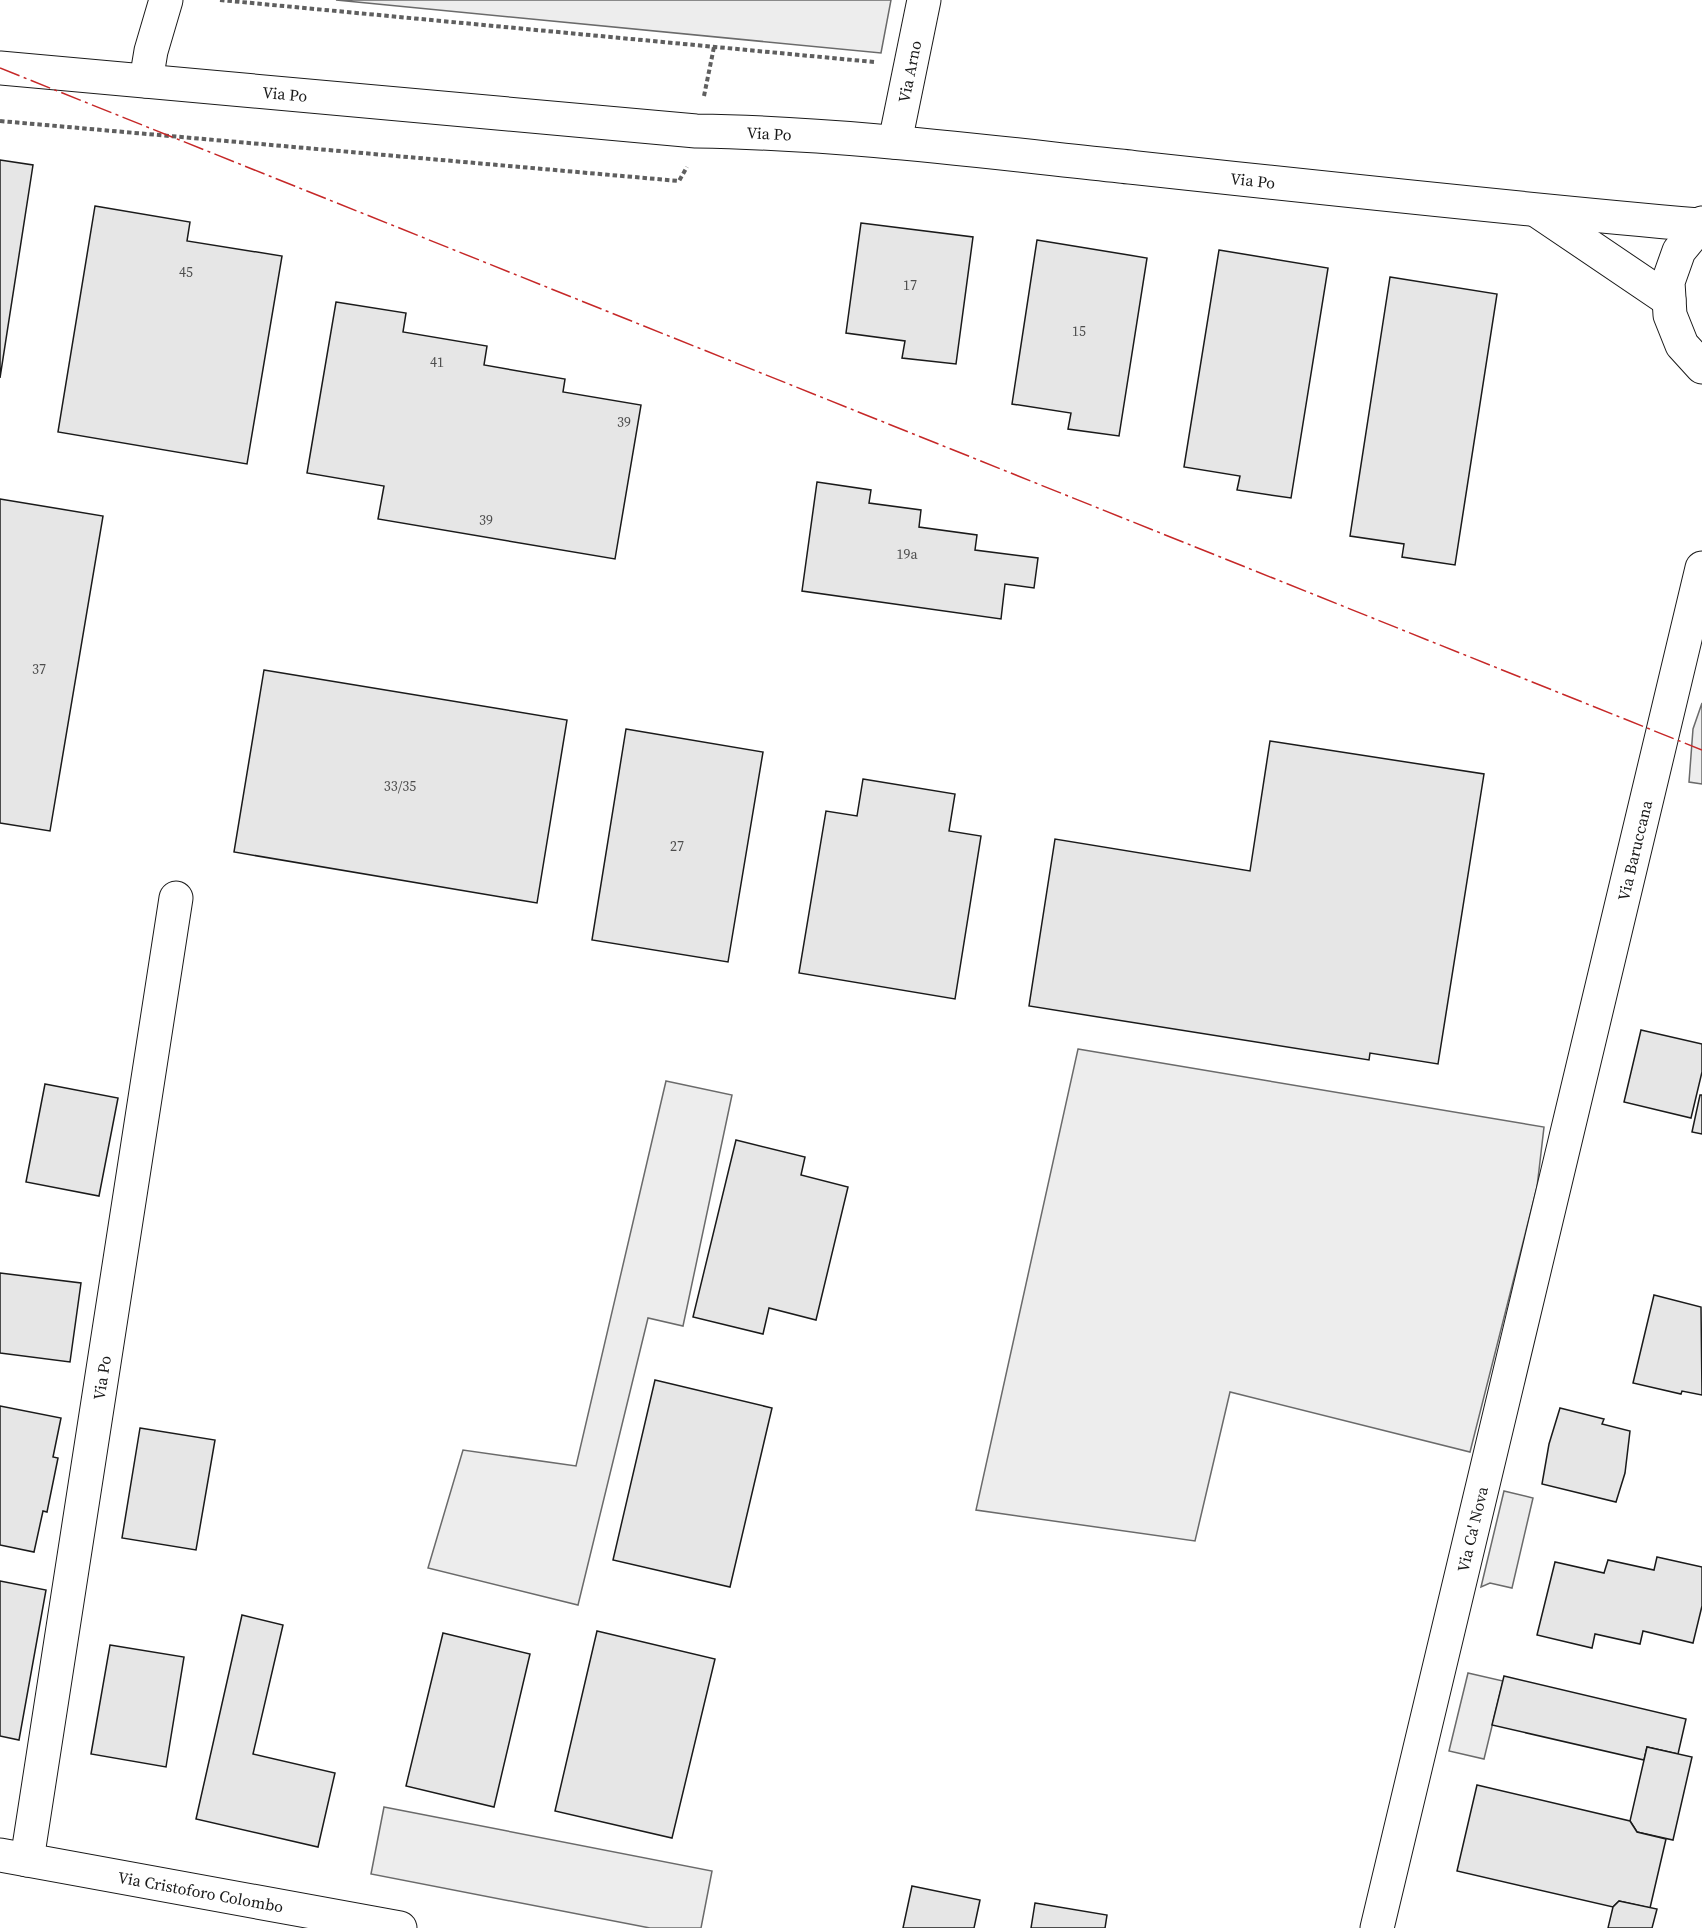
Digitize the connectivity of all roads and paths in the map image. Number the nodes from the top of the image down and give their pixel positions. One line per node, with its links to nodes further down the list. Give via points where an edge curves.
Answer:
1 (166, 0): 8 (street)
2 (220, 0): 4 (path)
3 (924, 0): 11 (street, Via Arno)
4 (241, 1): 5 (path)
5 (714, 47): 6 (path); 10 (path)
6 (879, 62)
7 (0, 68): 8 (street, Via Po)
8 (146, 81): 10 (street, Via Po)
9 (0, 121): 10 (path, via 679,181 694,153)
10 (696, 130): 11 (street, Via Po)
11 (895, 142): 12 (street, Via Po)
12 (1538, 211): 13 (street, Via Po); 14 (street, Via Po)
13 (1700, 224): 14 (street, via 1679,251 1668,282)
14 (1669, 300): 15 (street, via 1670,315 1682,345)
15 (1702, 367)
16 (1702, 568): 18 (street, Via Baruccana)
17 (176, 898): 19 (street, Via Po)
18 (1568, 1131): 21 (street, Via Ca' Nova)
19 (13, 1857): 20 (street, Via Cristoforo Colombo)
20 (400, 1928)
21 (1377, 1928)

